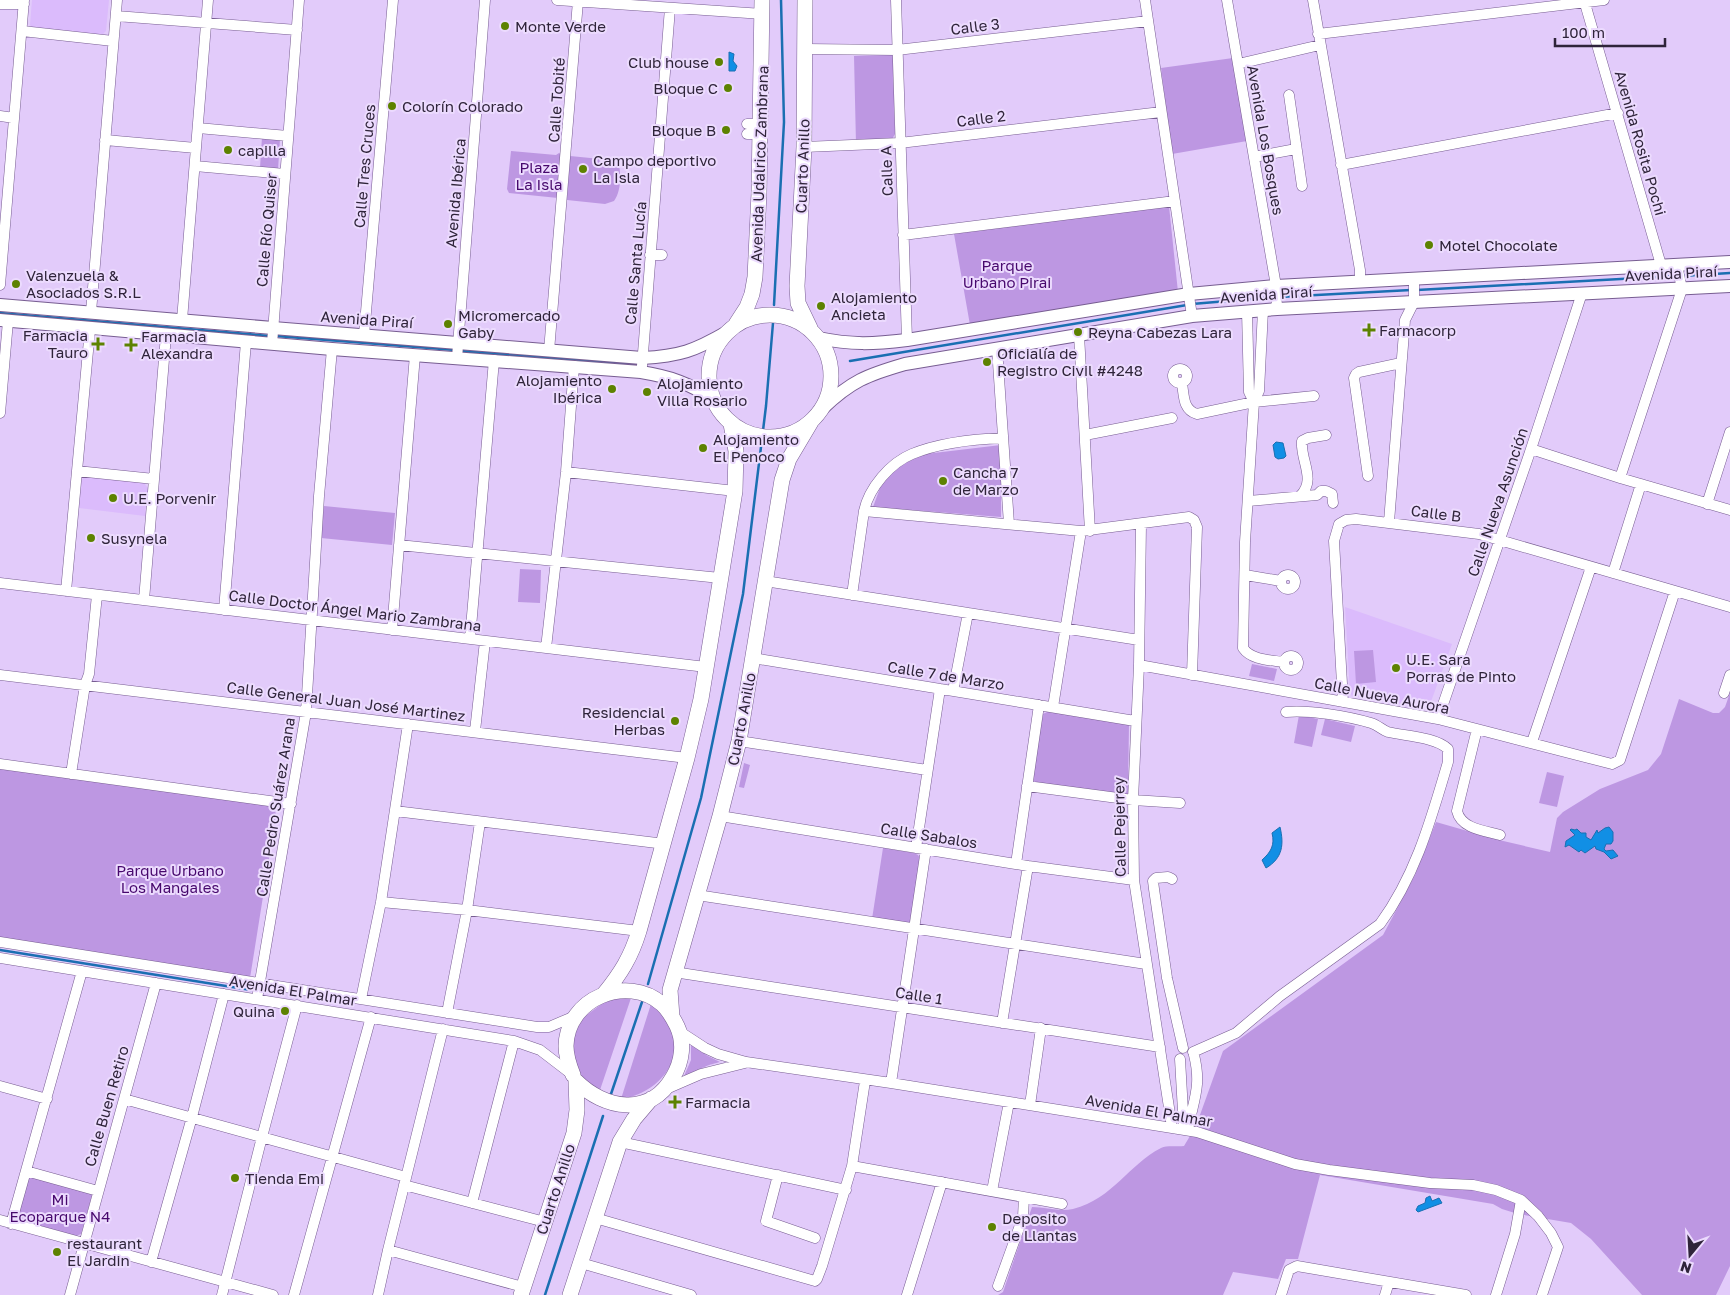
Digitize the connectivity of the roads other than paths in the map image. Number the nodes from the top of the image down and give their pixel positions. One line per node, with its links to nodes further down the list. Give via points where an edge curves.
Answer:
1 (117, 0): 20 (street)
2 (208, 0): 22 (street)
3 (299, 0): 23 (street, Calle Río Quiser)
4 (393, 0): 77 (street, Calle Tres Cruces)
5 (485, 0): 82 (street, Avenida Ibérica)
6 (557, 0): 14 (street)
7 (804, 0): 28 (highway, Cuarto Anillo)
8 (896, 0): 29 (street, Calle A)
9 (1145, 0): 21 (street)
10 (1227, 0): 30 (street, Avenida Los Bosques)
11 (1313, 0): 25 (street)
12 (1604, 0): 16 (street)
13 (24, 2): 17 (street); 24 (street)
14 (578, 2): 15 (street); 85 (street, Calle Tobité)
15 (612, 2): 19 (street)
16 (1585, 2): 25 (street); 33 (street, Avenida Rosita Pochi)
17 (0, 4)
18 (762, 7): 19 (street); 74 (highway, Avenida Udalrico Zambrana, via 754,129 755,277 747,307)
19 (670, 8): 50 (street, Calle Santa Lucía)
20 (116, 16): 22 (street); 26 (street)
21 (1148, 21): 29 (street, Calle 3); 32 (street)
22 (207, 22): 23 (street); 36 (street)
23 (297, 30): 37 (street, Calle Río Quiser)
24 (22, 31): 26 (street); 35 (street)
25 (1318, 34): 27 (street)
26 (114, 41): 38 (street)
27 (1320, 46): 30 (street); 44 (street)
28 (805, 49): 29 (street, Calle 3); 40 (highway, Cuarto Anillo)
29 (897, 50): 39 (street, Calle A)
30 (1238, 64): 43 (street, Avenida Los Bosques)
31 (1289, 95): 42 (street)
32 (1161, 112): 39 (street, Calle 2); 48 (street)
33 (1618, 113): 44 (street); 53 (street, Avenida Rosita Pochi)
34 (0, 116): 35 (street)
35 (14, 118): 57 (street)
36 (198, 128): 37 (street); 41 (street)
37 (288, 136): 46 (street, Calle Río Quiser)
38 (105, 140): 41 (street); 68 (street)
39 (900, 143): 40 (street, Calle 2); 49 (street, Calle A)
40 (804, 147): 75 (highway, Cuarto Anillo, via 797,286 798,303)
41 (196, 148): 45 (street)
42 (1296, 148): 43 (street); 47 (street)
43 (1254, 157): 60 (street, Avenida Los Bosques)
44 (1341, 165): 55 (street)
45 (195, 166): 46 (street); 70 (street)
46 (286, 174): 79 (street, Calle Río Quiser)
47 (1302, 186)
48 (1175, 201): 49 (street); 62 (street)
49 (903, 235): 80 (street, Calle A)
50 (650, 255): 51 (street); 90 (street, Calle Santa Lucía)
51 (662, 255)
52 (1730, 262): 54 (main road, Avenida Piraí)
53 (1661, 265): 54 (main road, Avenida Piraí); 56 (main road, Avenida Piraí)
54 (1677, 267): 58 (street)
55 (1360, 281): 56 (main road, Avenida Piraí); 60 (main road, Avenida Piraí)
56 (1414, 281): 63 (street)
57 (0, 285)
58 (1681, 285): 59 (main road, Avenida Piraí); 61 (main road, Avenida Piraí); 109 (street)
59 (1730, 286)
60 (1276, 288): 62 (main road, Avenida Piraí); 65 (street, Avenida Los Bosques)
61 (1582, 293): 63 (main road, Avenida Piraí); 105 (street, Calle Nueva Asunción)
62 (1189, 296): 69 (street); 80 (main road, Avenida Piraí)
63 (1414, 299): 65 (main road, Avenida Piraí); 89 (street, via 1405,320)
64 (0, 304): 68 (main road, Avenida Piraí)
65 (1277, 306): 66 (main road, Avenida Piraí)
66 (1263, 310): 67 (main road, Avenida Piraí); 95 (street, via 1259,391)
67 (1247, 311): 69 (main road, Avenida Piraí); 95 (street, via 1249,392)
68 (91, 312): 72 (main road, Avenida Piraí)
69 (1192, 314): 78 (main road, Avenida Piraí)
70 (182, 320): 72 (main road, Avenida Piraí); 79 (main road, Avenida Piraí)
71 (4, 321): 73 (main road, Avenida Piraí); 97 (street)
72 (135, 324): 73 (main road, Avenida Piraí); 76 (main road, Avenida Piraí)
73 (90, 328): 106 (street)
74 (731, 328): 75 (highway, via 745,319 773,315 799,322); 90 (main road, Avenida Piraí, via 689,352); 94 (highway, via 711,357 709,386)
75 (814, 334): 80 (main road, Avenida Piraí, via 854,344); 96 (highway, via 827,354 831,373 831,386)
76 (166, 335): 81 (main road, Avenida Piraí); 110 (street)
77 (364, 335): 79 (main road, Avenida Piraí); 82 (main road, Avenida Piraí)
78 (1079, 335): 83 (main road, Avenida Piraí); 102 (street)
79 (273, 336): 81 (main road, Avenida Piraí); 84 (main road, Avenida Piraí)
80 (907, 340)
81 (246, 342): 140 (street)
82 (458, 343): 85 (main road, Avenida Piraí); 87 (street, Avenida Ibérica)
83 (998, 348): 96 (main road, Avenida Piraí, via 905,364 872,374 853,383); 104 (street)
84 (332, 349): 86 (main road, Avenida Piraí); 142 (street, Calle Pedro Suárez Arana)
85 (549, 351): 90 (main road, Avenida Piraí)
86 (415, 355): 87 (main road, Avenida Piraí); 124 (street)
87 (457, 357): 88 (main road, Avenida Piraí)
88 (494, 360): 91 (main road, Avenida Piraí); 125 (street)
89 (1401, 363): 108 (street, via 1359,372 1354,378); 119 (street)
90 (642, 365): 91 (main road, Avenida Piraí); 94 (main road, Avenida Piraí, via 684,382)
91 (574, 366): 107 (street)
92 (1182, 383): 95 (street, via 1186,405 1198,414)
93 (1314, 396): 95 (street)
94 (714, 400): 100 (highway)
95 (1254, 402): 114 (street)
96 (822, 409): 99 (highway)
97 (0, 413)
98 (1172, 418): 102 (street)
99 (811, 422): 100 (highway, via 777,437 762,437); 131 (highway, Cuarto Anillo, via 792,452 782,480)
100 (731, 424): 112 (highway, via 736,451)
101 (1730, 432): 116 (street)
102 (1085, 434): 122 (street)
103 (1326, 435): 113 (street, via 1302,440 1309,480)
104 (1003, 438): 118 (street, via 934,447 911,454 895,464 877,483); 120 (street)
105 (1531, 449): 109 (street); 123 (street, Calle Nueva Asunción)
106 (77, 471): 110 (street); 134 (street)
107 (566, 472): 112 (street); 126 (street)
108 (1368, 476)
109 (1620, 478): 111 (street)
110 (154, 479): 138 (street)
111 (1641, 484): 116 (street); 128 (street)
112 (735, 491): 130 (highway)
113 (1300, 496): 114 (street); 115 (street, via 1317,495 1326,490 1332,494)
114 (1248, 501): 129 (street)
115 (1333, 503)
116 (1707, 504): 117 (street)
117 (1730, 510)
118 (864, 511): 120 (street); 137 (street)
119 (1389, 522): 123 (street, Calle B); 160 (street, Calle B, via 1346,520 1336,531)
120 (1009, 524): 122 (street)
121 (1141, 524): 122 (street); 146 (street, Calle Pejerrey); 153 (street, via 1189,517 1197,527)
122 (1085, 531): 143 (street)
123 (1500, 539): 127 (street, Calle B); 165 (street, Calle Nueva Asunción)
124 (399, 545): 125 (street); 144 (street)
125 (477, 554): 126 (street); 145 (street)
126 (555, 562): 130 (street); 148 (street)
127 (1591, 567): 128 (street, Calle B); 171 (street)
128 (1613, 573): 135 (street, Calle B)
129 (1244, 575): 132 (street); 150 (street, via 1243,648 1246,653 1257,657)
130 (720, 578): 152 (highway)
131 (765, 581): 137 (street); 149 (highway, Cuarto Anillo)
132 (1281, 581)
133 (0, 583): 134 (street, Calle Doctor Ángel Mario Zambrana)
134 (66, 591): 136 (street, Calle Doctor Ángel Mario Zambrana)
135 (1674, 591): 139 (street, Calle B); 171 (street, Calle Nueva Aurora, via 1620,760 1612,764)
136 (97, 595): 138 (street, Calle Doctor Ángel Mario Zambrana); 156 (street, via 89,674)
137 (852, 595): 141 (street)
138 (144, 600): 140 (street, Calle Doctor Ángel Mario Zambrana)
139 (1730, 607)
140 (224, 610): 142 (street, Calle Doctor Ángel Mario Zambrana)
141 (968, 613): 143 (street); 158 (street)
142 (311, 620): 144 (street, Calle Doctor Ángel Mario Zambrana); 163 (street, Calle Pedro Suárez Arana)
143 (1064, 628): 146 (street); 162 (street)
144 (392, 630): 145 (street, Calle Doctor Ángel Mario Zambrana)
145 (470, 639): 147 (street, Calle Doctor Ángel Mario Zambrana)
146 (1139, 640): 151 (street, Calle Pejerrey)
147 (485, 641): 148 (street, Calle Doctor Ángel Mario Zambrana); 169 (street)
148 (546, 648): 152 (street, Calle Doctor Ángel Mario Zambrana)
149 (752, 658): 157 (street, Calle 7 de Marzo); 170 (highway, Cuarto Anillo)
150 (1283, 662)
151 (1139, 665): 153 (street, Calle Nueva Aurora); 166 (street, Calle Pejerrey)
152 (706, 667): 172 (highway)
153 (1192, 674): 160 (street, Calle Nueva Aurora)
154 (0, 675): 156 (street, Calle General Juan José Martinez)
155 (1730, 675): 159 (street)
156 (85, 685): 163 (street, Calle General Juan José Martinez); 175 (street)
157 (940, 689): 158 (street, Calle 7 de Marzo); 174 (street)
158 (953, 691): 161 (street, Calle 7 de Marzo)
159 (1724, 693)
160 (1343, 702): 165 (street, Calle Nueva Aurora)
161 (1039, 705): 162 (street, Calle 7 de Marzo); 176 (street)
162 (1053, 707): 166 (street, Calle 7 de Marzo)
163 (306, 712): 167 (street, Calle General Juan José Martinez); 179 (street, Calle Pedro Suárez Arana)
164 (1286, 712): 223 (street, via 1319,713 1367,722 1387,731 1439,743 1448,749 1448,762 1419,856 1380,924 1236,1032)
165 (1438, 719): 168 (street, Calle Nueva Aurora)
166 (1135, 721): 177 (street, Calle Pejerrey)
167 (408, 724): 169 (street, Calle General Juan José Martinez); 180 (street)
168 (1477, 729): 171 (street, Calle Nueva Aurora); 183 (street, via 1458,816 1465,824)
169 (475, 731): 172 (street, Calle General Juan José Martinez)
170 (739, 741): 174 (street); 181 (highway, Cuarto Anillo)
171 (1532, 742)
172 (687, 758): 184 (highway)
173 (0, 764): 175 (street)
174 (927, 770): 185 (street)
175 (71, 774): 179 (street)
176 (1027, 786): 177 (street); 186 (street)
177 (1133, 800): 178 (street); 189 (street, Calle Pejerrey)
178 (1180, 803)
179 (291, 804): 203 (street, Calle Pedro Suárez Arana)
180 (395, 811): 182 (street); 191 (street)
181 (720, 816): 185 (street, Calle Sabalos); 190 (highway, Cuarto Anillo)
182 (480, 822): 184 (street); 192 (street)
183 (1500, 835)
184 (664, 844): 194 (highway)
185 (921, 849): 186 (street, Calle Sabalos); 193 (street)
186 (1016, 864): 187 (street, Calle Sabalos)
187 (1028, 866): 189 (street, Calle Sabalos); 196 (street)
188 (1172, 879): 222 (street, via 1156,878 1154,889 1167,978)
189 (1134, 880): 198 (street, Calle Pejerrey)
190 (698, 895): 193 (street); 201 (highway, Cuarto Anillo)
191 (381, 902): 192 (street); 207 (street)
192 (467, 910): 194 (street); 210 (street)
193 (914, 928): 196 (street); 209 (street)
194 (639, 931): 205 (highway, via 621,974)
195 (0, 942): 199 (street, Avenida El Palmar)
196 (1015, 943): 198 (street); 215 (street)
197 (0, 958): 200 (street, Avenida El Palmar)
198 (1146, 964): 221 (street, Calle Pejerrey)
199 (103, 967): 200 (street, Avenida El Palmar); 202 (street, Avenida El Palmar); 203 (street, Avenida El Palmar)
200 (82, 971): 231 (street)
201 (674, 972): 209 (street, Calle 1); 214 (highway, Cuarto Anillo, via 670,990)
202 (156, 983): 204 (street, Avenida El Palmar); 232 (street, Calle Buen Retiro)
203 (260, 983): 206 (street, Calle Pedro Suárez Arana); 207 (street, Avenida El Palmar)
204 (224, 994): 206 (street, Avenida El Palmar); 235 (street)
205 (604, 994): 211 (highway, via 593,999); 214 (highway, via 632,991 649,996)
206 (257, 999): 208 (street, Avenida El Palmar)
207 (361, 999): 210 (street, Avenida El Palmar)
208 (297, 1006): 213 (street, Avenida El Palmar); 238 (street)
209 (902, 1007): 215 (street, Calle 1); 228 (street)
210 (447, 1013): 212 (street, Avenida El Palmar)
211 (576, 1015): 212 (street, Avenida El Palmar, via 549,1027); 226 (highway, via 566,1045 567,1060)
212 (462, 1016): 219 (street, via 464,1026)
213 (371, 1017): 217 (street, Avenida El Palmar); 240 (street)
214 (672, 1017): 218 (highway)
215 (1002, 1022): 216 (street, Calle 1)
216 (1041, 1028): 221 (street, Calle 1); 234 (street)
217 (443, 1029): 219 (street, Avenida El Palmar); 244 (street)
218 (679, 1031): 225 (street, Avenida El Palmar, via 705,1048); 230 (highway, via 681,1058 677,1070 671,1082)
219 (460, 1032): 220 (street, Avenida El Palmar)
220 (514, 1041): 226 (street, Avenida El Palmar, via 540,1050); 251 (street)
221 (1160, 1047): 236 (street, Calle Pejerrey)
222 (1183, 1048): 223 (street, via 1189,1048); 224 (street)
223 (1194, 1054): 224 (street, via 1187,1063); 237 (street, via 1199,1081)
224 (1180, 1059): 237 (street)
225 (746, 1062): 227 (street, Avenida El Palmar); 230 (street, Avenida El Palmar, via 701,1074)
226 (574, 1078): 230 (highway, via 586,1092 622,1105 643,1102); 255 (highway, Cuarto Anillo, via 574,1133)
227 (865, 1081): 228 (street, Avenida El Palmar); 241 (street)
228 (891, 1083): 233 (street, Avenida El Palmar)
229 (0, 1086): 231 (street)
230 (657, 1094): 239 (highway, via 634,1119)
231 (46, 1099): 242 (street)
232 (124, 1099): 235 (street); 247 (street, Calle Buen Retiro)
233 (1009, 1102): 234 (street, Avenida El Palmar); 248 (street)
234 (1030, 1105): 236 (street, Avenida El Palmar)
235 (192, 1117): 238 (street); 260 (street)
236 (1172, 1127): 237 (street, Avenida El Palmar)
237 (1190, 1130): 250 (street, Avenida El Palmar, via 1295,1164 1421,1182 1473,1185)
238 (262, 1137): 240 (street); 262 (street)
239 (620, 1142): 243 (street); 253 (highway)
240 (333, 1156): 244 (street); 269 (street)
241 (852, 1166): 245 (street); 246 (street)
242 (26, 1171): 247 (street); 256 (street)
243 (778, 1175): 246 (street); 257 (street, via 766,1221)
244 (405, 1181): 251 (street); 259 (street)
245 (942, 1182): 248 (street); 273 (street)
246 (846, 1190): 253 (street, via 822,1266 799,1276)
247 (98, 1191): 258 (street, Calle Buen Retiro)
248 (992, 1191): 249 (street)
249 (1024, 1197): 252 (street); 264 (street, via 1023,1217)
250 (1520, 1200): 277 (street, via 1515,1234); 278 (street, Avenida El Palmar, via 1538,1216 1558,1247)
251 (472, 1203): 255 (street)
252 (1062, 1204)
253 (595, 1218): 261 (highway)
254 (0, 1220): 256 (street)
255 (545, 1222): 265 (highway, Cuarto Anillo)
256 (12, 1224): 258 (street)
257 (815, 1238)
258 (84, 1244): 260 (street); 266 (street, Calle Buen Retiro)
259 (388, 1250): 265 (street); 270 (street)
260 (152, 1262): 262 (street)
261 (581, 1263): 271 (highway); 272 (street)
262 (226, 1282): 267 (street); 268 (street)
263 (1389, 1282): 274 (street, via 1300,1266 1288,1272); 275 (street); 276 (street)
264 (998, 1286)
265 (522, 1291)
266 (70, 1295)
267 (222, 1295)
268 (273, 1295)
269 (294, 1295)
270 (378, 1295)
271 (570, 1295)
272 (691, 1295)
273 (907, 1295)
274 (1280, 1295)
275 (1385, 1295)
276 (1466, 1295)
277 (1496, 1295)
278 (1542, 1295)

